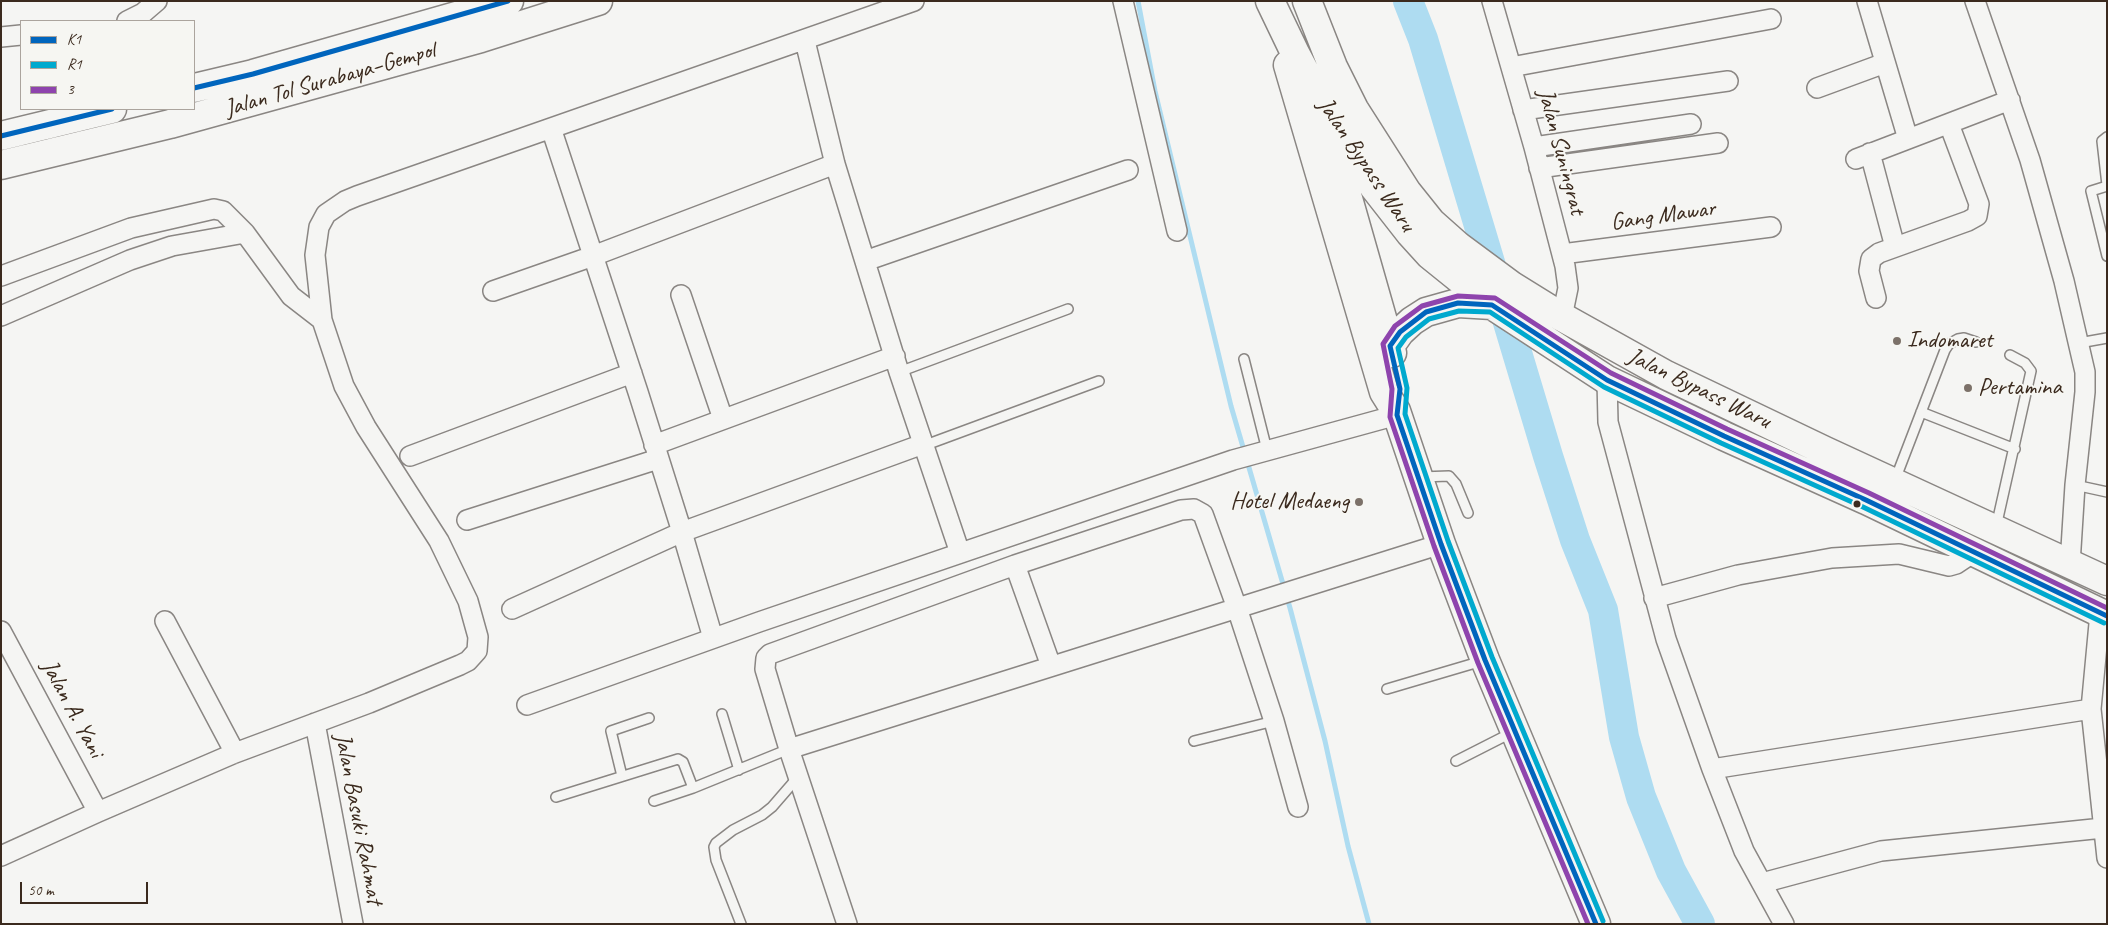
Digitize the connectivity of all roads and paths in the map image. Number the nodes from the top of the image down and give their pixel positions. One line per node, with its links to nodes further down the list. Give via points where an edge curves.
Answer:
1 (157, 1): 13 (street, via 144,13)
2 (509, 1): 20 (highway, Jalan Tol Surabaya–Gempol)
3 (598, 1): 35 (highway, Jalan Tol Surabaya–Gempol, via 481,38 170,124)
4 (914, 1): 16 (street)
5 (1123, 1): 41 (street)
6 (1270, 1): 22 (highway, Jalan Bypass Waru); 68 (highway, via 1382,386)
7 (1293, 1): 22 (highway)
8 (1307, 1): 38 (highway, Jalan Bypass Waru)
9 (1492, 1): 18 (street, Jalan Suningrat)
10 (1867, 1): 17 (street)
11 (1975, 1): 23 (street)
12 (1771, 19): 18 (street)
13 (129, 20)
14 (20, 35): 15 (street)
15 (1, 37)
16 (805, 41): 28 (street); 34 (street)
17 (1885, 64): 21 (street); 31 (street)
18 (1511, 66): 25 (street, Jalan Suningrat)
19 (1728, 81): 25 (street)
20 (195, 88)
21 (1817, 88)
22 (1320, 100): 38 (highway, Jalan Bypass Waru); 60 (highway)
23 (2010, 100): 27 (street); 59 (street, via 2030,160)
24 (108, 110): 29 (highway)
25 (1523, 110): 33 (street, Jalan Suningrat)
26 (1691, 124): 33 (street)
27 (1949, 124): 31 (street); 43 (street, via 1979,204 1977,216)
28 (551, 128): 45 (street); 56 (street, via 357,196 326,214 319,227 315,255)
29 (1, 136)
30 (2107, 137): 39 (lane, via 2102,141)
31 (1908, 139): 43 (street, via 1863,156)
32 (1718, 143): 36 (street)
33 (1534, 147): 36 (street, Jalan Suningrat)
34 (835, 164): 45 (street); 47 (street)
35 (1, 165)
36 (1539, 168): 44 (street, Jalan Suningrat)
37 (1128, 170): 47 (street)
38 (1384, 178): 52 (highway, Jalan Bypass Waru, via 1410,233 1430,255); 55 (highway, Jalan Bypass Waru, via 1407,192 1431,222 1458,246)
39 (2107, 186): 46 (lane, via 2091,191)
40 (1771, 227): 44 (street, Gang Mawar)
41 (1177, 231)
42 (245, 233): 48 (street, via 223,211 214,209 131,228); 54 (street, via 172,246 130,260); 56 (street, via 291,296)
43 (1895, 247): 51 (street, via 1871,259 1869,271)
44 (1562, 254): 55 (street, Jalan Suningrat, via 1568,288)
45 (593, 256): 49 (street); 64 (street)
46 (2107, 256)
47 (865, 261): 63 (street)
48 (1, 276)
49 (493, 291)
50 (681, 296): 69 (street)
51 (1876, 298)
52 (1495, 308): 60 (highway, via 1458,303 1434,309 1412,321); 65 (highway, Jalan Bypass Waru)
53 (1068, 309): 63 (lane)
54 (1, 316)
55 (1562, 317): 76 (highway, Jalan Bypass Waru, via 1666,375)
56 (322, 320): 104 (street, via 344,386 366,427 439,541 468,601 478,637 477,651 468,661)
57 (2107, 338): 59 (lane)
58 (1976, 342): 67 (lane, via 1964,338 1949,344)
59 (2079, 344): 77 (street, via 2086,392)
60 (1390, 346): 68 (highway, via 1400,389)
61 (2010, 355): 71 (lane, via 2025,363 2030,372)
62 (1244, 359): 73 (lane)
63 (897, 364): 69 (street); 70 (street)
64 (632, 373): 72 (street); 74 (street)
65 (1607, 380): 84 (highway, Jalan Bypass Waru); 89 (street, via 1608,422)
66 (1099, 381): 70 (lane)
67 (1921, 412): 71 (lane); 76 (lane)
68 (1397, 413): 73 (street); 75 (highway)
69 (723, 419): 72 (street)
70 (923, 445): 82 (street); 85 (street)
71 (2015, 449): 81 (lane)
72 (656, 452): 80 (street); 82 (street)
73 (1262, 452): 85 (street)
74 (410, 456)
75 (1419, 478): 79 (lane, via 1449,476 1456,484); 83 (highway)
76 (1894, 483): 81 (highway, Jalan Bypass Waru)
77 (2075, 485): 78 (lane); 86 (street)
78 (2107, 492)
79 (1468, 513)
80 (467, 520)
81 (1996, 530): 86 (highway, Jalan Bypass Waru)
82 (682, 532): 91 (street); 95 (street)
83 (1441, 544): 90 (street); 96 (highway)
84 (1974, 552): 89 (street, via 1949,566 1899,554 1832,558 1738,574); 92 (highway, Jalan Bypass Waru)
85 (960, 553): 95 (street)
86 (2070, 564): 88 (highway, Jalan Bypass Waru)
87 (1016, 565): 90 (street, via 1181,510 1194,509 1203,514); 97 (street); 107 (street, via 770,654 765,661 765,669)
88 (2107, 581)
89 (1654, 598): 110 (street)
90 (1237, 608): 97 (street); 103 (street)
91 (512, 609)
92 (2103, 614): 100 (street)
93 (165, 621): 108 (street)
94 (1, 631): 118 (street, Jalan A. Yani)
95 (713, 638): 99 (street)
96 (1485, 660): 98 (lane); 105 (highway)
97 (1051, 666): 107 (street)
98 (1387, 689)
99 (527, 705)
100 (2091, 709): 110 (street); 119 (street)
101 (722, 714): 111 (lane)
102 (649, 718): 112 (lane, via 611,731)
103 (1274, 721): 106 (lane); 117 (street)
104 (315, 723): 108 (street); 123 (street, Jalan Basuki Rahmat)
105 (1515, 731): 109 (lane); 126 (highway)
106 (1194, 741)
107 (789, 749): 111 (lane); 113 (street)
108 (235, 753): 118 (street)
109 (1456, 761)
110 (1712, 769): 122 (street, via 1744,851)
111 (738, 770): 114 (lane)
112 (622, 776): 114 (lane, via 678,760 683,762); 115 (lane)
113 (799, 776): 124 (lane, via 772,807 733,830 714,847); 125 (street)
114 (693, 788): 116 (lane)
115 (556, 797)
116 (654, 801)
117 (1298, 807)
118 (98, 812): 120 (street)
119 (2103, 828): 121 (street); 122 (street, via 1881,851)
120 (1, 856)
121 (2107, 858)
122 (1762, 883): 127 (street)
123 (353, 924)
124 (741, 924)
125 (847, 924)
126 (1596, 924)
127 (1784, 924)

